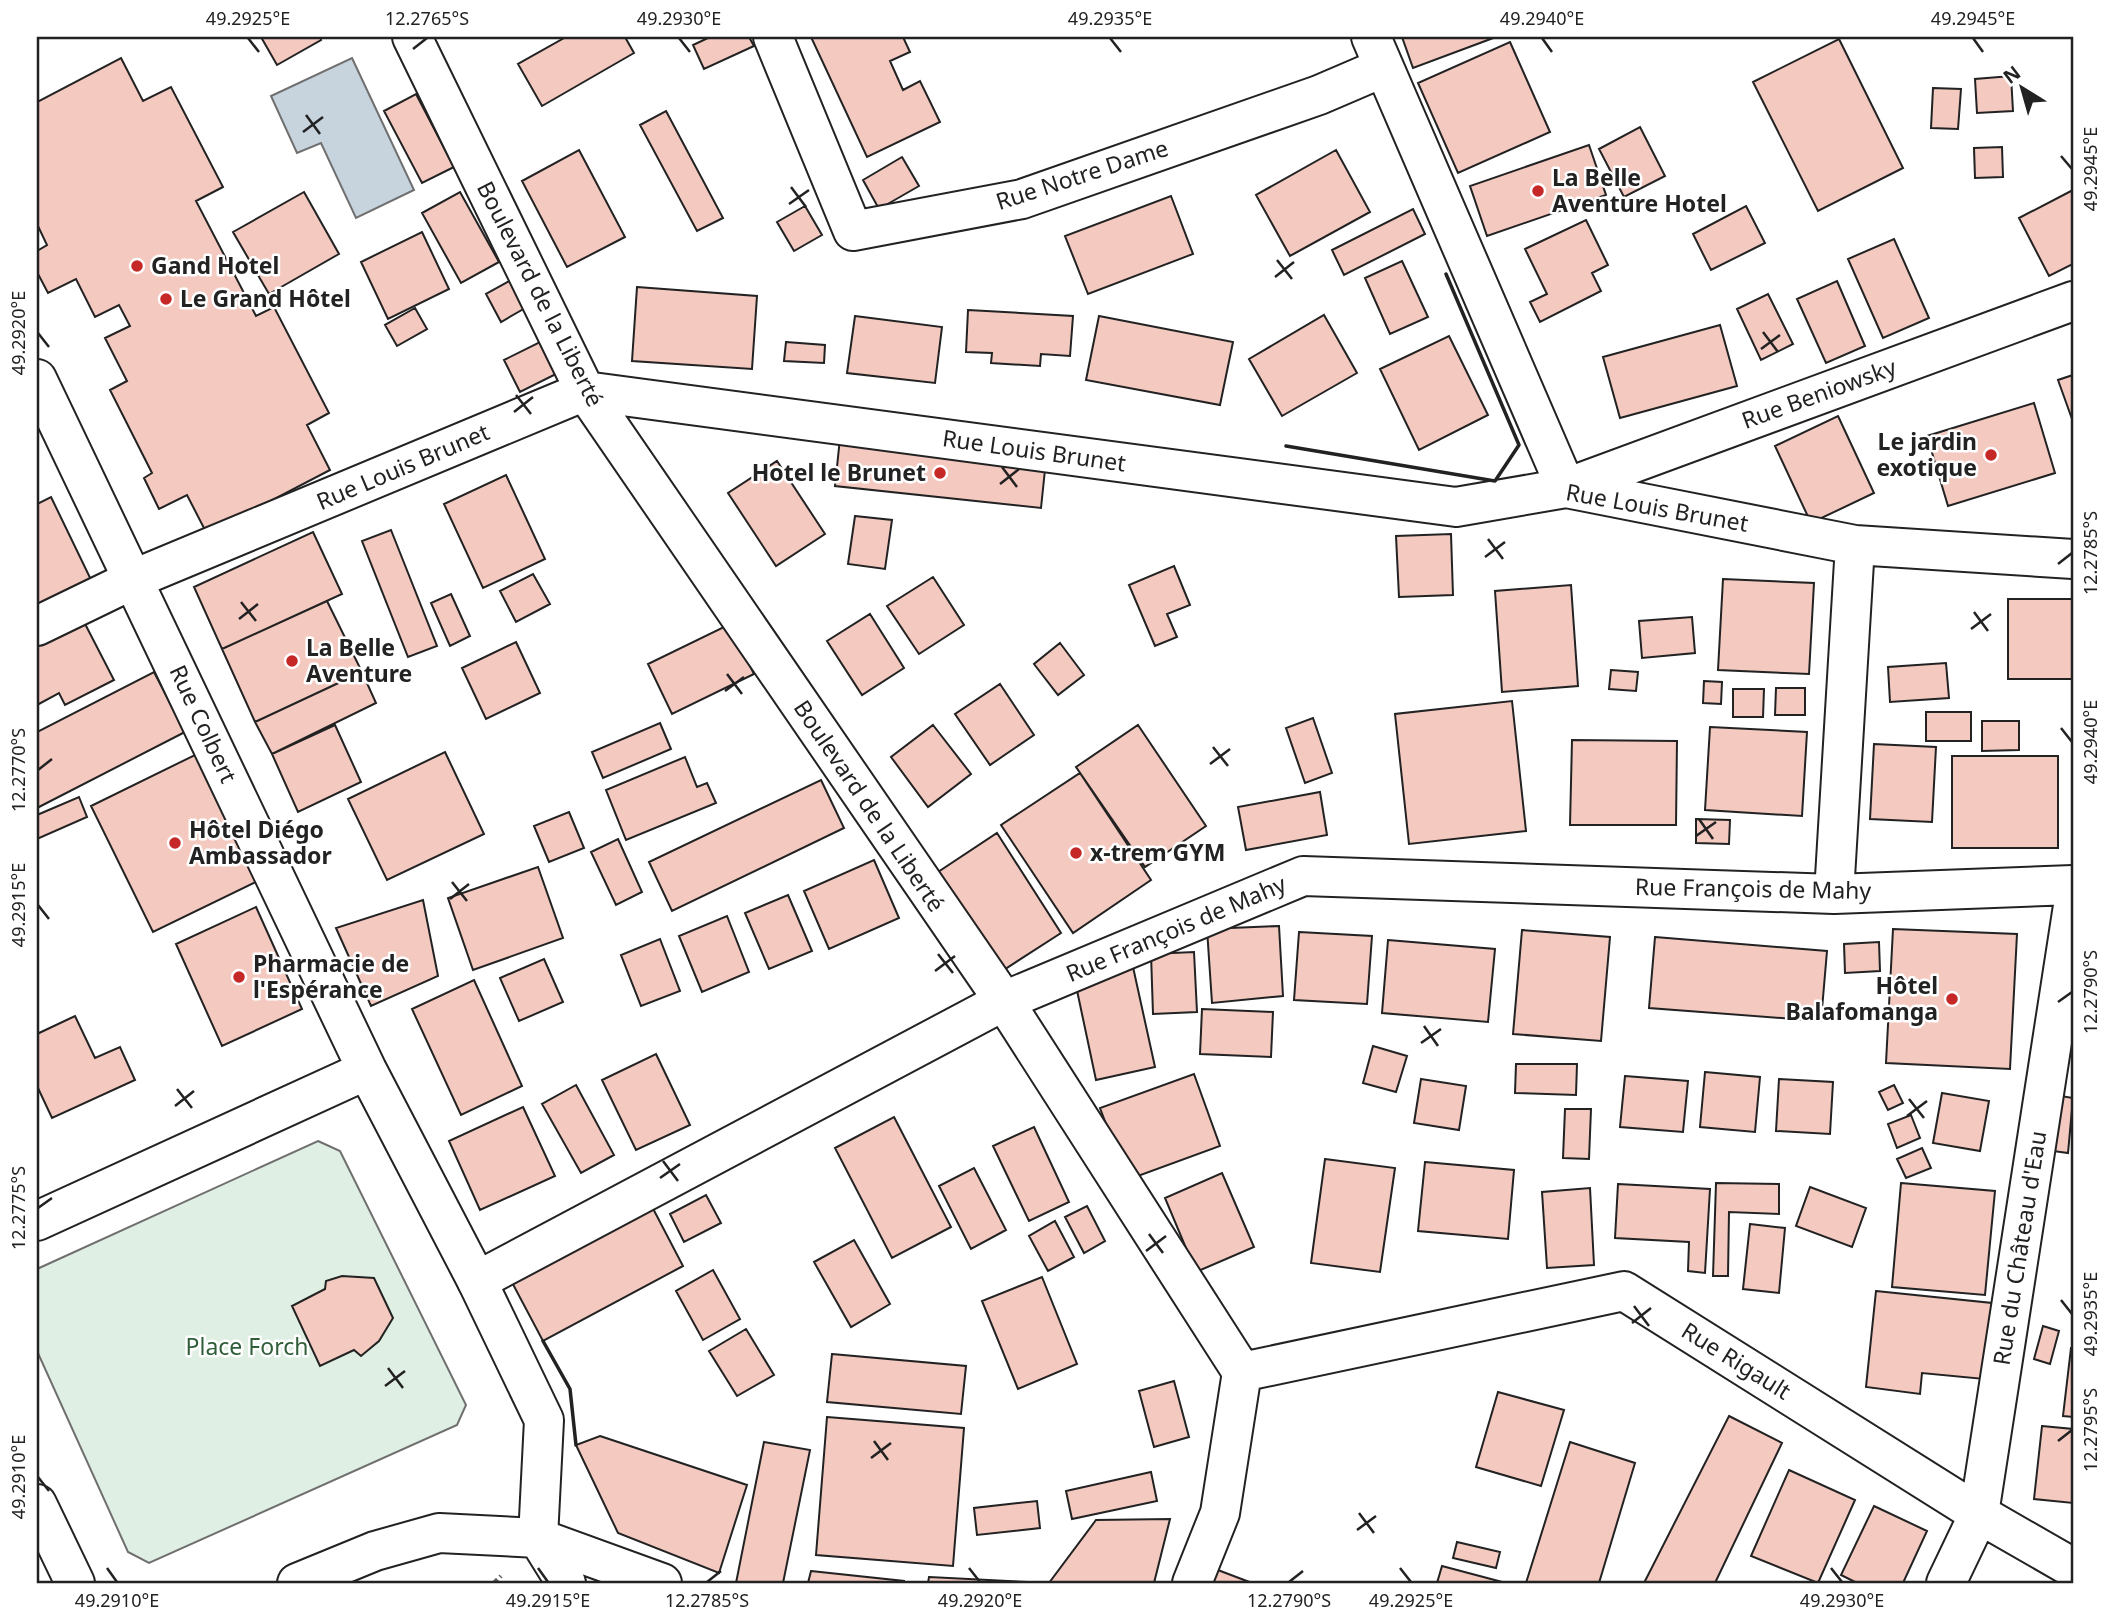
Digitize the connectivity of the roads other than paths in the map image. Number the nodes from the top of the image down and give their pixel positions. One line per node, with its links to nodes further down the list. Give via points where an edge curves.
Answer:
1 (412, 37): 6 (street, Boulevard de la Liberté)
2 (773, 37): 3 (street, Rue Notre Dame, via 853,231 1022,199 1319,95)
3 (1377, 52): 7 (street)
4 (2073, 301): 7 (street, Rue Beniowsky)
5 (37, 379): 10 (street, Rue Colbert)
6 (585, 391): 7 (street, Rue Louis Brunet, via 1456,507); 10 (street, Rue Louis Brunet); 15 (street, Boulevard de la Liberté)
7 (1566, 488): 8 (street, Rue Louis Brunet)
8 (1855, 545): 9 (street, Rue Louis Brunet); 13 (street)
9 (2073, 559)
10 (134, 579): 11 (street, Rue Louis Brunet); 16 (street, Rue Colbert)
11 (37, 626)
12 (2073, 885): 13 (street, Rue François de Mahy)
13 (1834, 894): 15 (street, Rue François de Mahy, via 1303,876)
14 (2073, 906): 21 (street, Rue du Château d'Eau)
15 (1004, 1001): 18 (street, Rue François de Mahy); 19 (street, Boulevard de la Liberté)
16 (368, 1070): 17 (street); 18 (street, Rue Colbert)
17 (37, 1222)
18 (477, 1281): 22 (street, Rue Colbert, via 544,1420)
19 (1242, 1372): 21 (street, Rue Rigault, via 1624,1291); 28 (street, via 1220,1513)
20 (37, 1504): 24 (street)
21 (1979, 1514): 23 (street, Rue Rigault); 29 (street, Rue du Château d'Eau)
22 (538, 1538): 25 (street, via 439,1533 375,1551); 26 (street); 27 (street)
23 (2073, 1569)
24 (75, 1583)
25 (297, 1583)
26 (566, 1583)
27 (662, 1583)
28 (1192, 1583)
29 (1946, 1583)

